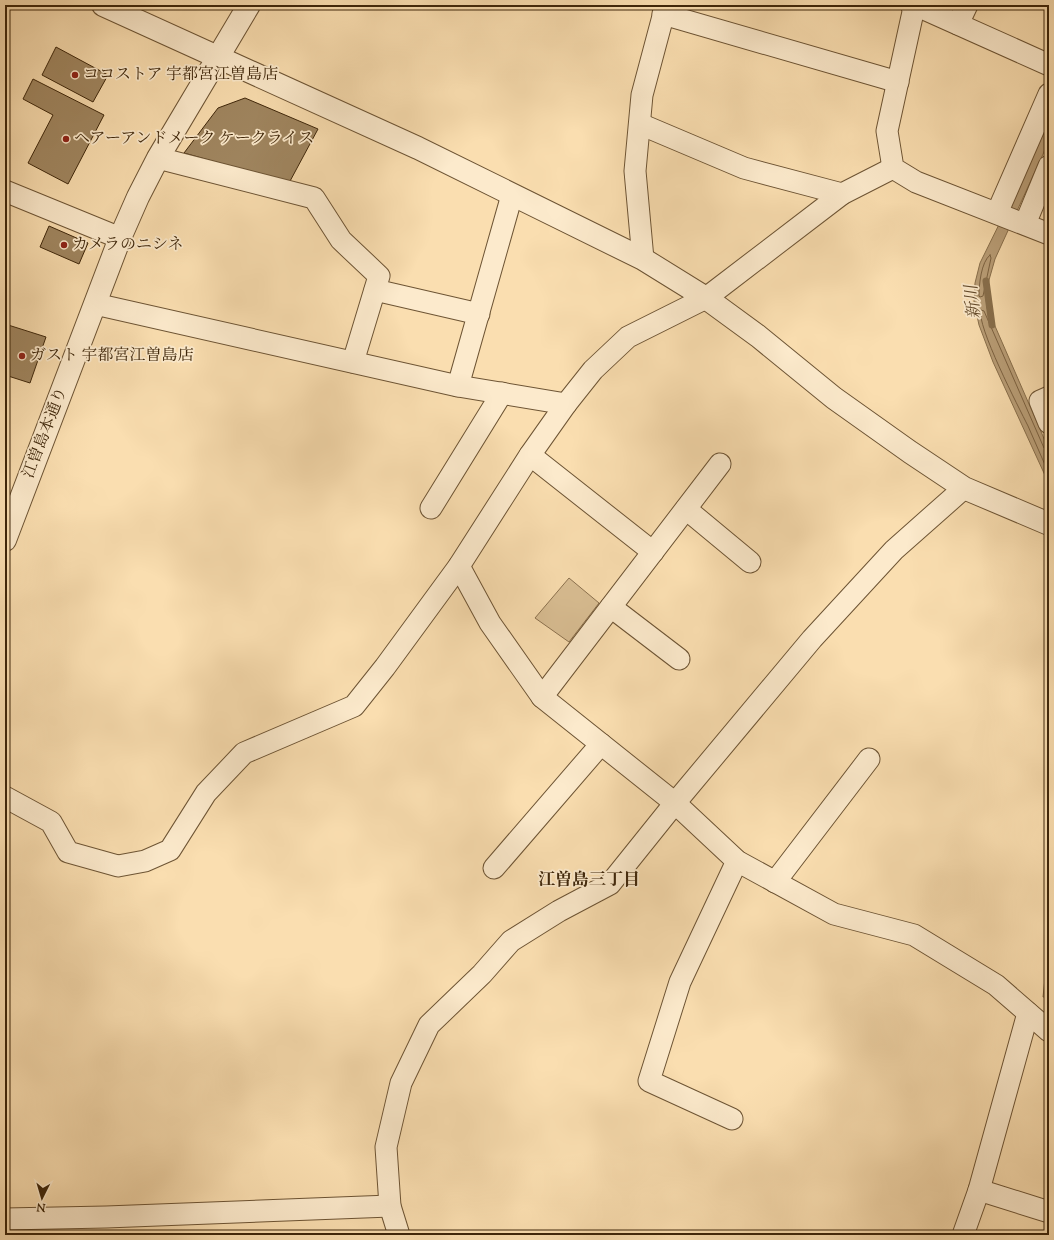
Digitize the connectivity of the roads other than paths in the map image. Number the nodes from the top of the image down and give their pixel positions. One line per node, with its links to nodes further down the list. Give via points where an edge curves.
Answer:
1 (103, 5): 7 (street)
2 (249, 5): 7 (street, 江曽島本通り)
3 (913, 5): 6 (street); 9 (street)
4 (967, 5): 6 (street)
5 (664, 10): 9 (street); 11 (street, via 642,95)
6 (958, 24): 8 (street)
7 (218, 58): 12 (street, 江曽島本通り); 17 (street, via 418,148)
8 (1049, 66)
9 (898, 82): 14 (street, via 887,130)
10 (1049, 94): 18 (street)
11 (640, 124): 16 (street, via 744,168); 22 (street, via 635,171)
12 (158, 158): 21 (street, 江曽島本通り); 23 (street, via 314,198 341,240 379,276)
13 (1049, 166): 19 (street)
14 (893, 168): 16 (street); 18 (street, via 916,182)
15 (5, 191): 21 (street)
16 (842, 194): 24 (street)
17 (512, 195): 22 (street); 26 (street)
18 (997, 213): 19 (street)
19 (1025, 224): 20 (street)
20 (1049, 234)
21 (120, 238): 25 (street, 江曽島本通り)
22 (643, 259): 24 (street)
23 (375, 290): 26 (street); 27 (street)
24 (706, 298): 31 (street, via 628,336 593,370); 35 (street, via 758,336 834,398)
25 (95, 304): 27 (street); 39 (street, 江曽島本通り)
26 (479, 314): 28 (street)
27 (353, 362): 28 (street)
28 (458, 386): 29 (street)
29 (502, 393): 31 (street); 36 (street)
30 (1049, 397): 32 (street, via 1040,401)
31 (566, 404): 33 (street)
32 (1049, 423)
33 (530, 455): 40 (street); 42 (street)
34 (720, 464): 37 (street)
35 (964, 488): 38 (street); 49 (street, via 894,550 822,628)
36 (431, 508)
37 (686, 509): 40 (street); 41 (street)
38 (1049, 524)
39 (5, 540)
40 (653, 552): 43 (street)
41 (750, 562)
42 (459, 566): 45 (street, via 490,623); 48 (street, via 354,706 244,753 206,794 170,850 145,861 118,866 68,852 51,822)
43 (611, 607): 44 (street); 45 (street)
44 (679, 659)
45 (542, 698): 46 (street)
46 (601, 744): 49 (street); 51 (street)
47 (869, 759): 52 (street)
48 (5, 796)
49 (675, 803): 50 (street); 57 (street, via 610,884 559,911 511,941 482,974 429,1025 401,1083 386,1147)
50 (737, 861): 52 (street); 55 (street, via 680,982 649,1081)
51 (494, 868)
52 (775, 882): 53 (street, via 834,914 914,935 996,985)
53 (1028, 1013): 54 (street); 56 (street)
54 (1049, 1032)
55 (732, 1119)
56 (979, 1190): 58 (street); 62 (street)
57 (390, 1206): 60 (street); 61 (street)
58 (1049, 1212)
59 (5, 1219): 60 (street)
60 (107, 1226)
61 (399, 1235)
62 (963, 1235)

